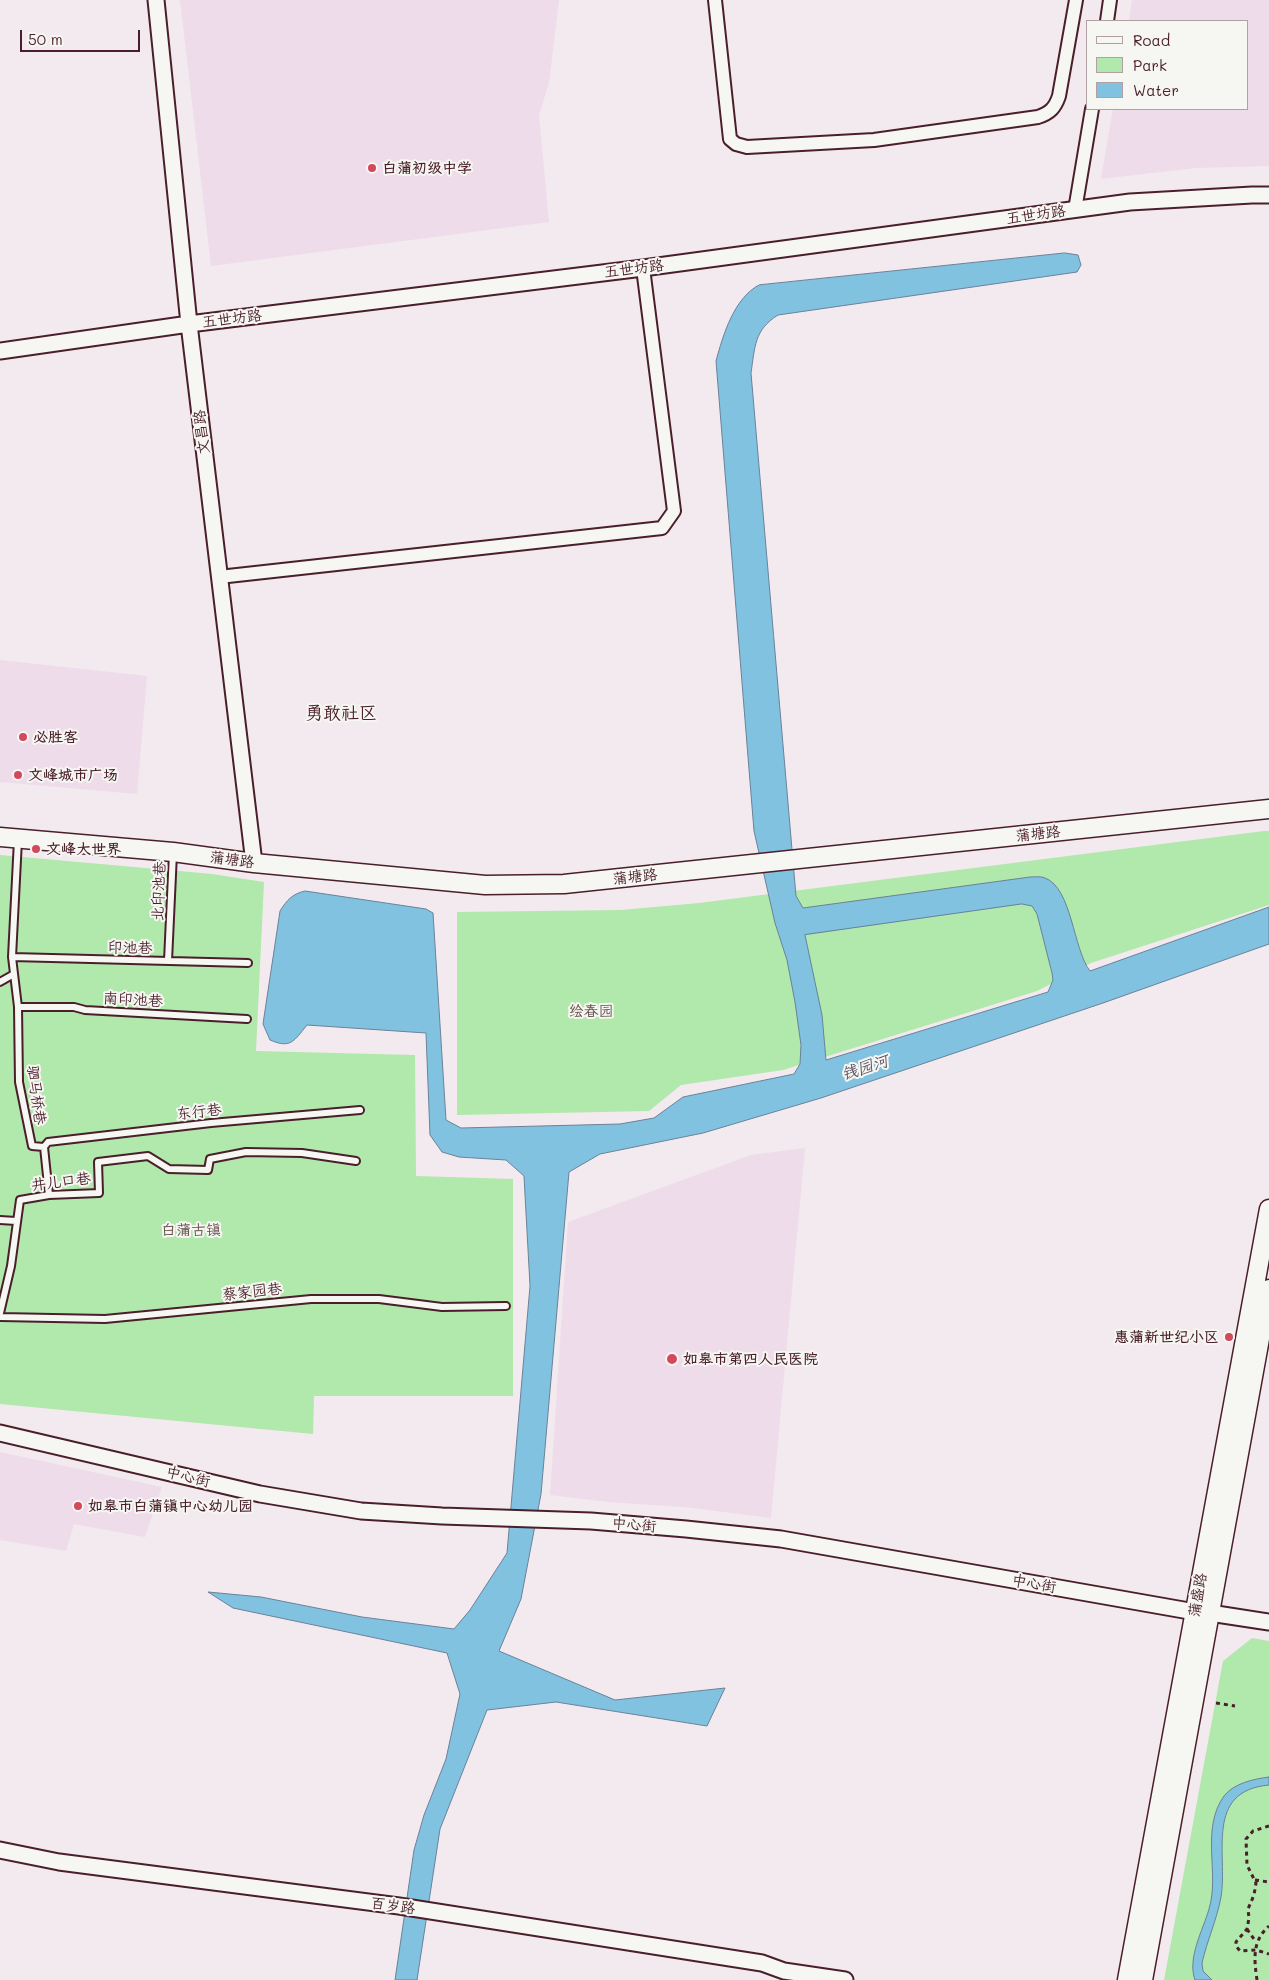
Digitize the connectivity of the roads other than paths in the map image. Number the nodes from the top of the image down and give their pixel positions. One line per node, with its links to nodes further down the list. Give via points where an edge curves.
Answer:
1 (156, 0): 10 (street, 文昌路)
2 (715, 0): 3 (street, via 730,139 747,147 874,140 1048,114 1060,96)
3 (1076, 0)
4 (1110, 0): 5 (street)
5 (1106, 20)
6 (1092, 110): 8 (street)
7 (1269, 195): 8 (street, 五世坊路, via 1130,202)
8 (1075, 210): 9 (street, 五世坊路)
9 (643, 268): 10 (street, 五世坊路); 12 (street, via 674,511 662,528)
10 (188, 324): 11 (street, 五世坊路); 12 (street, 文昌路)
11 (0, 351)
12 (219, 577): 17 (street, 文昌路)
13 (1269, 809): 17 (main road, 蒲塘路, via 564,884 485,885)
14 (0, 837): 15 (main road, 蒲塘路)
15 (18, 838): 16 (main road, 蒲塘路); 18 (lane, 驷马桥巷)
16 (173, 852): 17 (main road, 蒲塘路); 19 (lane, 北印池巷)
17 (254, 863)
18 (12, 957): 19 (lane, 印池巷); 21 (lane, 驷马桥巷)
19 (168, 961): 20 (lane, 印池巷)
20 (248, 963)
21 (14, 974): 22 (lane); 23 (lane, 驷马桥巷)
22 (0, 982)
23 (18, 1007): 24 (lane, 南印池巷, via 74,1007); 26 (lane, 驷马桥巷, via 19,1082 32,1146)
24 (247, 1019)
25 (360, 1110): 26 (lane, 东行巷, via 48,1142)
26 (44, 1147): 28 (lane)
27 (356, 1161): 28 (lane, 井儿口巷, via 302,1153 246,1152 210,1159 208,1170 169,1169 148,1156 98,1162 99,1193)
28 (49, 1195): 31 (lane, 井儿口巷, via 20,1200)
29 (1269, 1209): 37 (main road, 蒲盛路)
30 (0, 1220): 31 (lane)
31 (16, 1221): 34 (lane, 井儿口巷, via 11,1266)
32 (1269, 1289): 37 (main road, 蒲盛路)
33 (506, 1306): 35 (lane, 蔡家园巷, via 442,1307 379,1299 311,1299 105,1319)
34 (0, 1312)
35 (0, 1317)
36 (0, 1433): 37 (street, 中心街, via 260,1494 361,1511 686,1529 781,1539)
37 (1203, 1613): 38 (street, 中心街); 43 (main road, 蒲盛路); 44 (main road, 蒲盛路)
38 (1269, 1622)
39 (0, 1850): 40 (street, 百岁路, via 59,1862 399,1906 762,1964)
40 (784, 1971): 41 (street, 百岁路); 42 (street, 百岁路)
41 (797, 1980)
42 (845, 1980)
43 (1127, 1980)
44 (1144, 1980)

